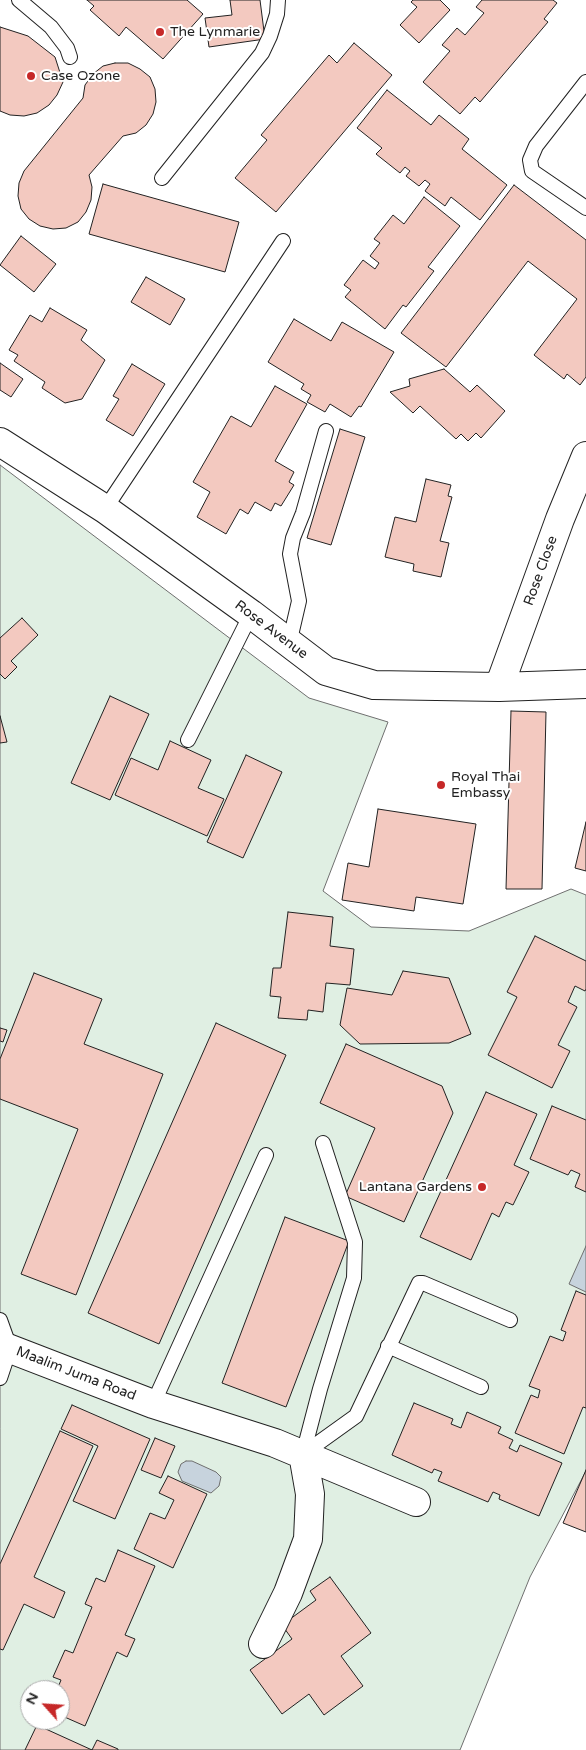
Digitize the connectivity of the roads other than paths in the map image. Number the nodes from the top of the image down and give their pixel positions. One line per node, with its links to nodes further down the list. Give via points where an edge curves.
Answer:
1 (19, 0): 3 (lane, via 51,27)
2 (278, 0): 5 (lane, via 277,14 262,53)
3 (70, 57)
4 (586, 82): 6 (lane, via 536,146 530,160 532,171)
5 (162, 178)
6 (586, 208)
7 (283, 241): 11 (lane)
8 (326, 431): 13 (lane, via 290,554 299,601)
9 (0, 442): 11 (street, Rose Avenue)
10 (586, 456): 15 (street, Rose Close)
11 (104, 509): 12 (street, Rose Avenue)
12 (251, 614): 13 (street, Rose Avenue); 16 (lane)
13 (289, 644): 15 (street, Rose Avenue, via 326,672 374,684)
14 (586, 684): 15 (street, Rose Avenue)
15 (499, 688)
16 (188, 740)
17 (323, 1143): 26 (lane, via 355,1242 354,1278)
18 (266, 1155): 25 (lane)
19 (0, 1320): 21 (lane)
20 (510, 1320): 22 (lane, via 420,1283)
21 (5, 1346): 23 (lane); 25 (street, Maalim Juma Road)
22 (388, 1346): 24 (lane); 26 (lane, via 356,1416)
23 (0, 1378)
24 (481, 1387)
25 (152, 1404): 26 (street, Maalim Juma Road)
26 (303, 1454): 27 (street, Maalim Juma Road); 28 (street, via 310,1494 308,1538 288,1593)
27 (416, 1502)
28 (263, 1644)

